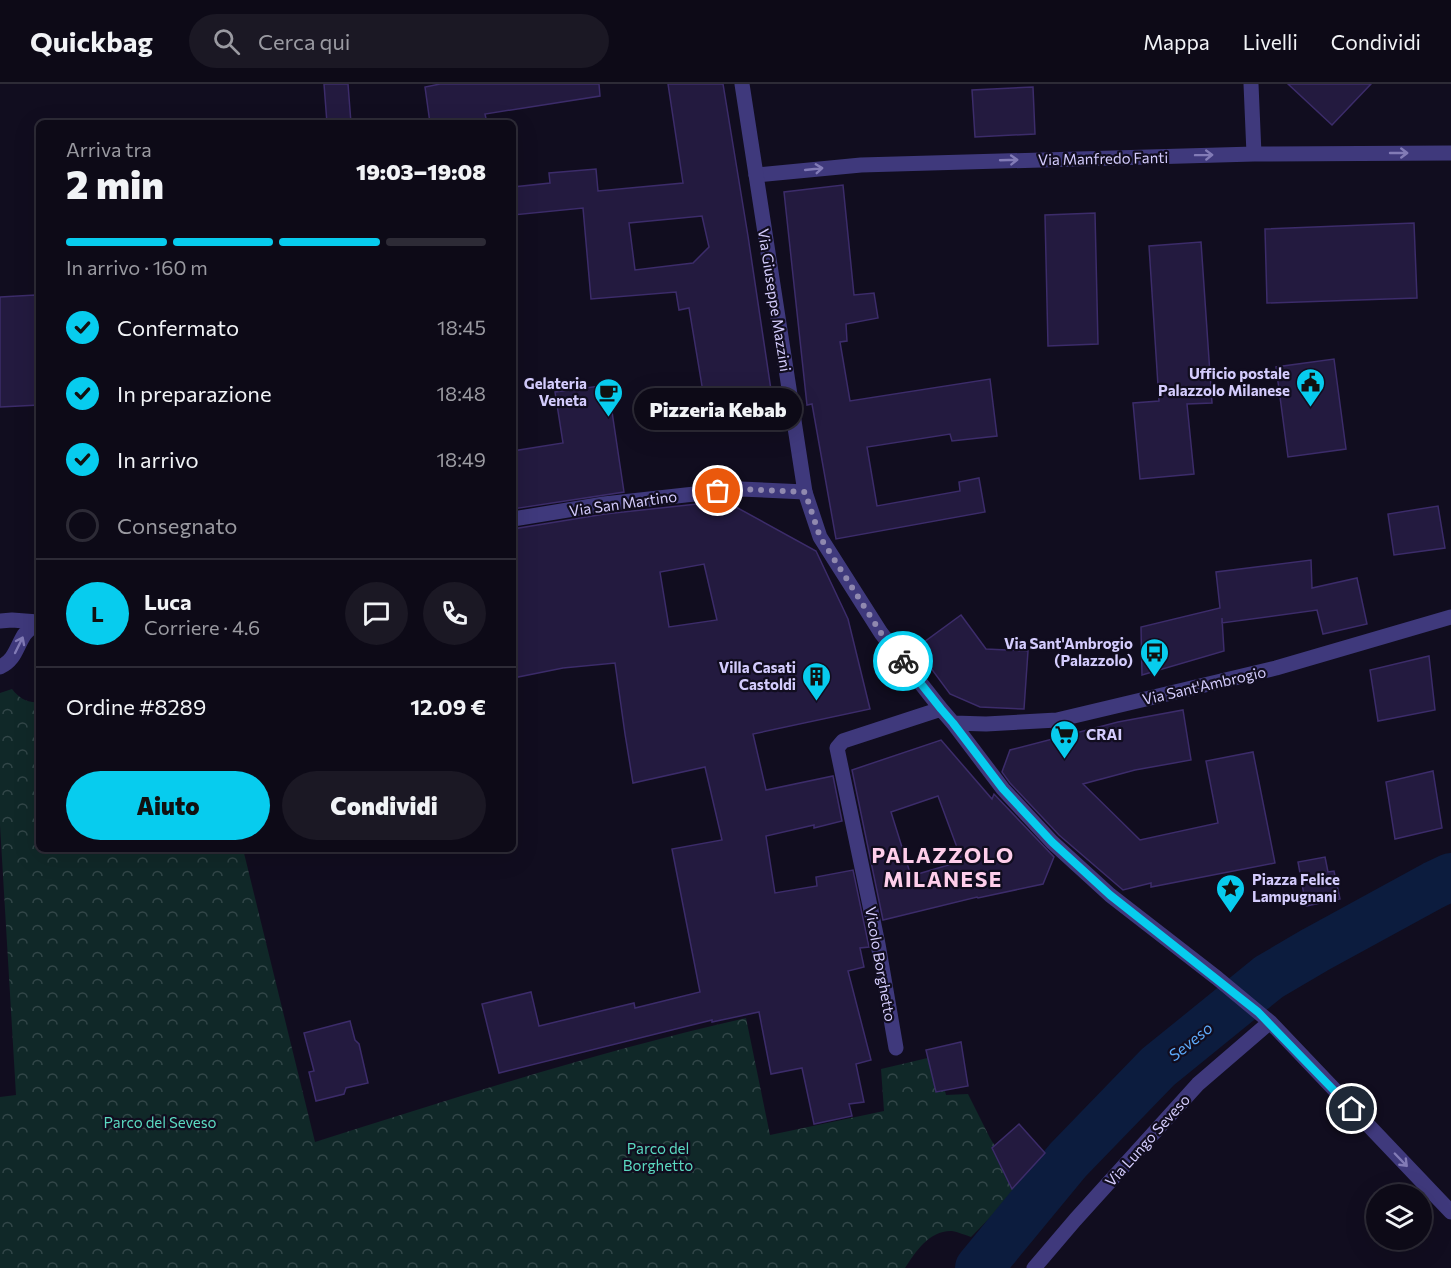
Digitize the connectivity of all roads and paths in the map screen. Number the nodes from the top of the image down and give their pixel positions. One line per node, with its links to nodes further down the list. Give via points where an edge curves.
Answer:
1 (742, 84): 5 (street, Via Giuseppe Mazzini)
2 (1251, 84): 4 (street)
3 (1451, 153): 4 (street, Via Manfredo Fanti, one-way to 3)
4 (1254, 154): 5 (street, Via Manfredo Fanti, one-way to 4, via 861,165)
5 (756, 175): 6 (street, Via Giuseppe Mazzini)
6 (805, 492): 7 (street, Via San Martino, via 740,489); 13 (street, Via Giuseppe Mazzini, via 820,537 881,633)
7 (516, 519)
8 (1451, 617): 14 (street, Via Sant'Ambrogio, via 1276,668 1056,720)
9 (0, 621): 10 (street)
10 (36, 622)
11 (36, 624): 12 (street, one-way to 11, via 9,662 26,632)
12 (0, 667)
13 (941, 709): 14 (street, Via Giuseppe Mazzini); 16 (street, Vicolo Borghetto, via 843,741 837,748)
14 (953, 723): 15 (street, Via Giuseppe Mazzini, via 1003,789 1052,842 1110,895)
15 (1264, 1017): 17 (street, Via Giuseppe Mazzini, one-way to 17); 18 (street, Via Lungo Seveso, via 1198,1084)
16 (896, 1048)
17 (1451, 1212)
18 (1035, 1268)

